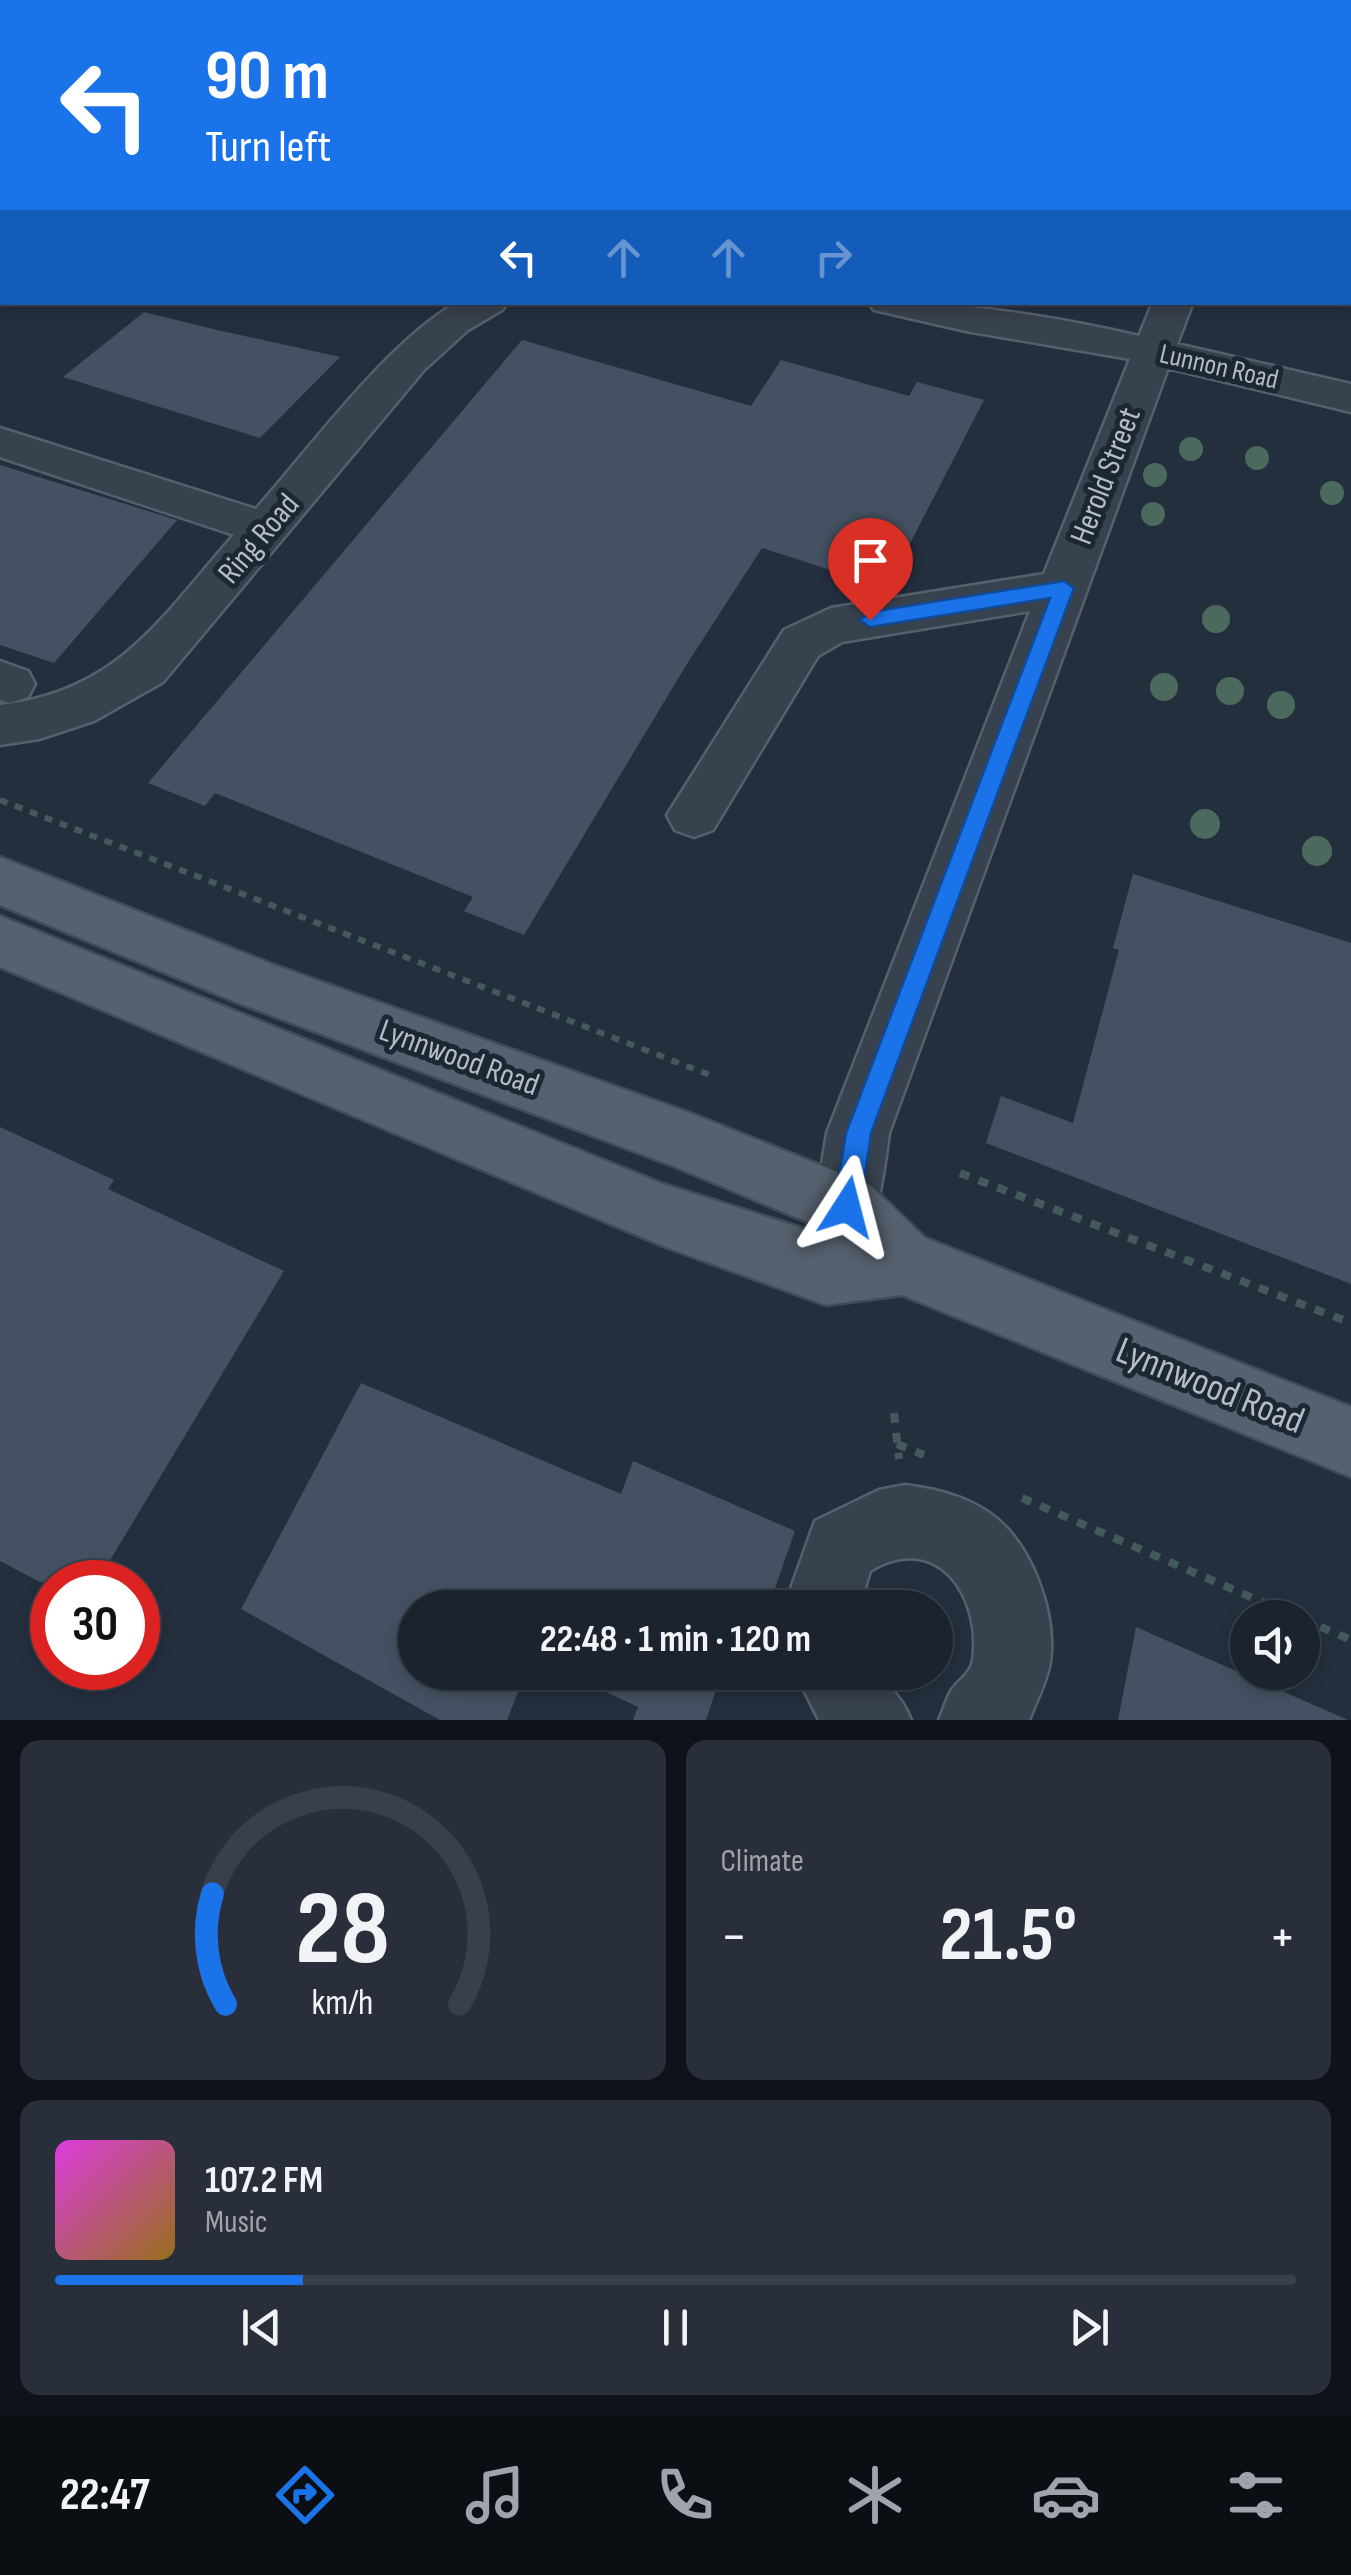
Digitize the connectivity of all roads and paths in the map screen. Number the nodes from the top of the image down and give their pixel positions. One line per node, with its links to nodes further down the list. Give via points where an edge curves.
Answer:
1 (483, 305): 8 (street, Ring Road, via 426,343)
2 (902, 305): 5 (street, Lunnon Road)
3 (1013, 305): 5 (street, Lunnon Road)
4 (1165, 327): 5 (street, Lunnon Road); 6 (street, Lunnon Road); 9 (street, Herold Street)
5 (1087, 336)
6 (1351, 398)
7 (0, 442): 8 (street)
8 (267, 530): 10 (street, Ring Road, via 145,669 113,691 24,723)
9 (1064, 588): 12 (street, via 814,632); 17 (street, Herold Street, via 858,1133)
10 (3, 696)
11 (0, 800): 15 (path)
12 (694, 816)
13 (0, 880): 17 (main road, Lynnwood Road)
14 (0, 942): 19 (main road, Lynnwood Road, via 663,1215)
15 (715, 1078)
16 (960, 1173): 20 (path)
17 (847, 1207): 18 (main road, Lynnwood Road); 19 (street, Herold Street)
18 (902, 1262): 19 (main road, Lynnwood Road); 21 (main road, Lynnwood Road)
19 (826, 1272)
20 (1351, 1323)
21 (1351, 1442)
22 (897, 1444): 23 (path)
23 (934, 1460)
24 (1007, 1491): 26 (path)
25 (827, 1590): 31 (street, via 841,1546 876,1527 906,1520 940,1527 970,1544 994,1572 1015,1644 1008,1681)
26 (1259, 1600)
27 (1320, 1626): 28 (path)
28 (1351, 1640)
29 (845, 1690): 30 (street)
30 (872, 1720)
31 (978, 1720)

